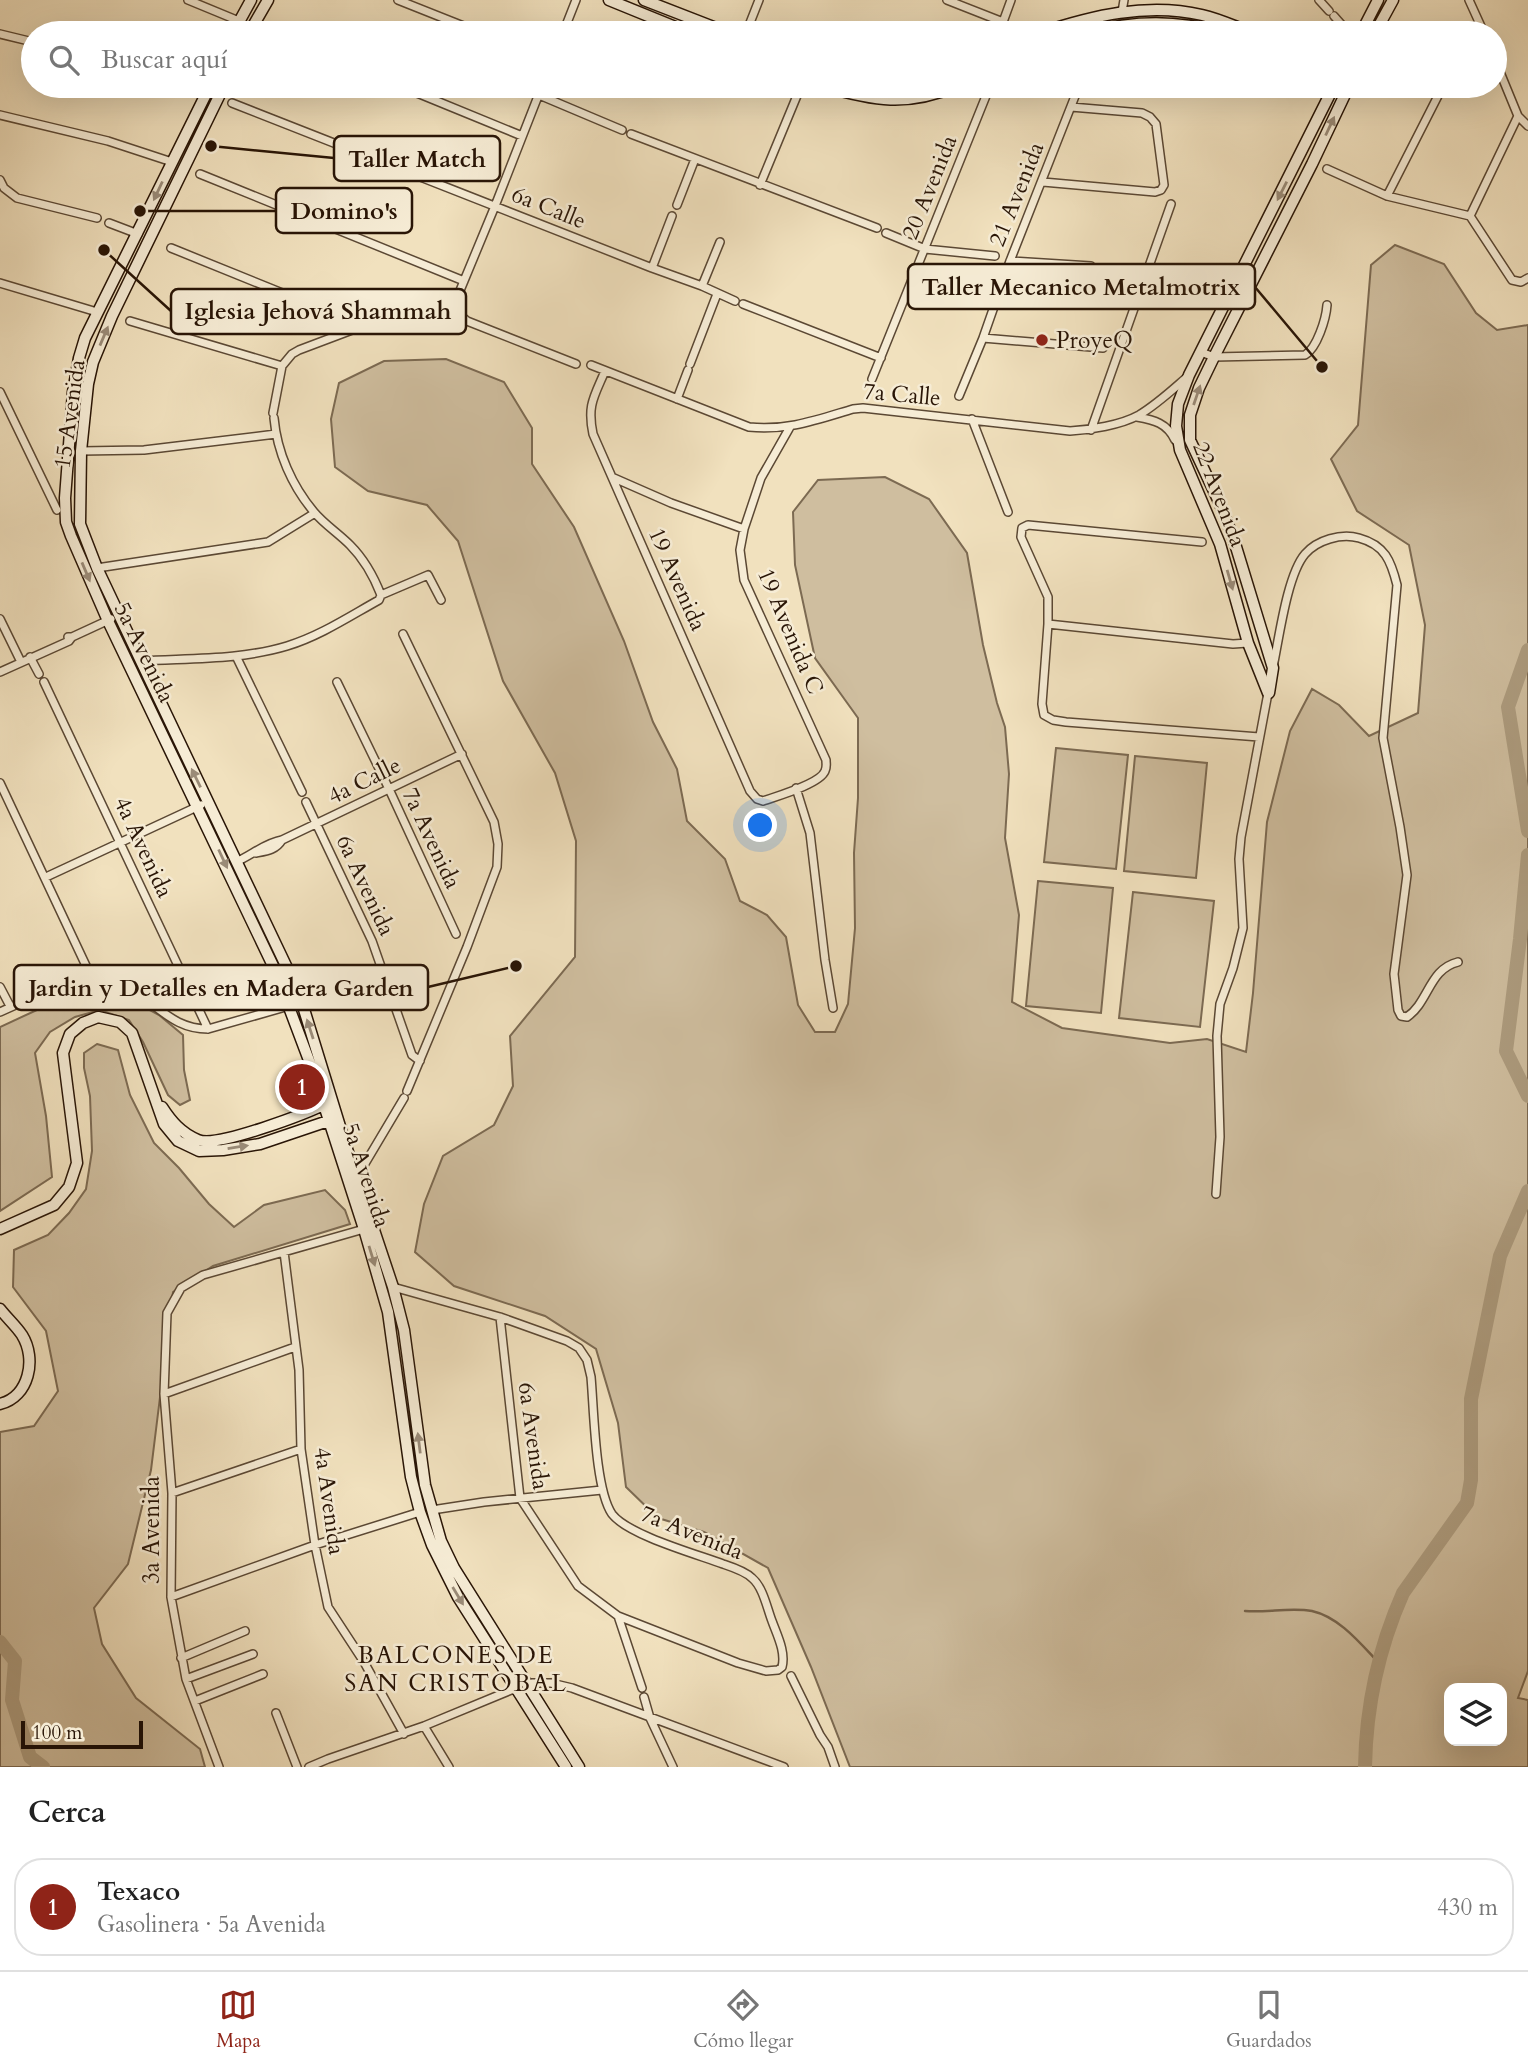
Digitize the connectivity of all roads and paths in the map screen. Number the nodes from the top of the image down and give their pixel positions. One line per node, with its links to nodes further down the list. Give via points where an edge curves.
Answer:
1 (188, 0): 17 (street)
2 (251, 0): 17 (main road)
3 (268, 0): 18 (main road)
4 (398, 0): 19 (street)
5 (576, 0): 20 (street)
6 (609, 0): 21 (main road)
7 (644, 0): 22 (main road)
8 (759, 0): 23 (street)
9 (947, 0): 24 (street)
10 (1011, 0): 25 (street)
11 (1124, 0): 16 (street)
12 (1319, 0): 28 (street)
13 (1378, 0): 29 (main road)
14 (1393, 0): 30 (main road)
15 (1469, 0): 31 (street)
16 (1122, 12): 26 (main road); 27 (main road, via 1159,9)
17 (239, 21)
18 (256, 21)
19 (451, 21)
20 (568, 21)
21 (661, 21)
22 (698, 21)
23 (751, 21)
24 (1000, 21)
25 (1003, 21)
26 (1087, 21)
27 (1223, 21)
28 (1338, 21)
29 (1367, 21)
30 (1382, 21)
31 (1479, 21)
32 (0, 34): 33 (street)
33 (21, 39)
34 (1507, 89): 51 (street)
35 (204, 98): 58 (main road, 15 Avenida)
36 (218, 98): 115 (main road, 15 Avenida, one-way to 36, via 88,384 99,347)
37 (430, 98): 55 (street)
38 (538, 98): 55 (street)
39 (546, 98): 53 (street)
40 (796, 98): 64 (street)
41 (870, 98): 42 (main road)
42 (913, 98)
43 (985, 98): 78 (street, 20 Avenida)
44 (1074, 98): 49 (street, 21 Avenida)
45 (1328, 98): 56 (main road, 22 Avenida)
46 (1343, 98): 59 (main road, 22 Avenida, one-way to 46)
47 (1437, 98): 65 (street)
48 (232, 103): 68 (street, 6a Calle)
49 (1071, 107): 63 (street, 21 Avenida); 63 (street, via 1150,117 1156,124 1165,181 1155,192)
50 (0, 115): 58 (street)
51 (1518, 116): 52 (street); 70 (street)
52 (1528, 126)
53 (622, 130)
54 (631, 134): 57 (street)
55 (522, 135): 68 (street)
56 (1300, 157): 59 (main road); 97 (main road, 22 Avenida, one-way to 97)
57 (695, 159): 64 (street); 67 (street)
58 (172, 162): 75 (main road, 15 Avenida, one-way to 75)
59 (1312, 164): 98 (main road, 22 Avenida)
60 (1327, 169): 65 (street)
61 (200, 173): 84 (street)
62 (0, 180): 71 (street, via 9,194 26,201)
63 (1043, 182): 80 (street, 21 Avenida)
64 (760, 185): 73 (street)
65 (1387, 196): 70 (street)
66 (1171, 204): 112 (street)
67 (677, 205)
68 (495, 206): 82 (street, 6a Calle); 84 (street)
69 (672, 216): 82 (street)
70 (1470, 216): 83 (street, via 1512,281)
71 (97, 218)
72 (109, 223): 75 (street)
73 (877, 228)
74 (886, 233): 78 (street)
75 (138, 234): 92 (main road, 15 Avenida)
76 (720, 242): 86 (street)
77 (171, 248): 94 (street)
78 (925, 249): 79 (street); 99 (street, 20 Avenida)
79 (995, 256)
80 (1010, 261): 81 (street); 95 (street, 21 Avenida)
81 (1091, 266)
82 (652, 268): 86 (street, 6a Calle)
83 (1528, 278)
84 (464, 281): 90 (street)
85 (0, 283): 92 (street)
86 (702, 286): 87 (street, 6a Calle)
87 (717, 294): 88 (street, 6a Calle); 108 (street)
88 (735, 301)
89 (743, 304): 99 (street)
90 (454, 305): 94 (street); 100 (street, via 467,321)
91 (1327, 305): 98 (street, via 1313,347 1305,355)
92 (97, 312): 120 (main road, 15 Avenida, via 75,380)
93 (130, 321): 102 (street)
94 (360, 327): 102 (street, via 299,350)
95 (983, 338): 96 (street); 107 (street, 21 Avenida)
96 (1103, 348)
97 (1201, 352): 98 (street); 104 (main road, 22 Avenida)
98 (1214, 357): 123 (main road, 22 Avenida, one-way to 98, via 1190,440 1190,415)
99 (881, 358): 105 (street, 20 Avenida)
100 (576, 363)
101 (592, 365): 103 (street, 7a Calle)
102 (282, 366): 113 (street, via 273,416)
103 (606, 371): 108 (street, 7a Calle); 116 (street, 19 Avenida, via 589,415)
104 (1189, 375): 109 (street, 7a Calle); 114 (main road, 22 Avenida, via 1178,404)
105 (872, 379)
106 (0, 392): 117 (street)
107 (959, 396)
108 (677, 399): 111 (street, 7a Calle, via 748,427)
109 (1137, 417): 112 (street, 7a Calle); 114 (street, via 1158,421 1171,431)
110 (971, 419): 111 (street, 7a Calle, via 863,408); 112 (street, 7a Calle); 118 (street)
111 (790, 427): 122 (street, 19 Avenida C, via 761,478)
112 (1091, 430)
113 (276, 435): 115 (street, via 144,450); 119 (street, via 294,485)
114 (1180, 450): 125 (main road, 22 Avenida)
115 (81, 451): 121 (main road, 15 Avenida)
116 (614, 478): 122 (street); 148 (street, 19 Avenida, via 750,791 763,801)
117 (57, 510)
118 (1008, 512)
119 (315, 513): 126 (street, via 276,539 260,544); 127 (street, via 357,554)
120 (66, 522): 131 (main road, 5a Avenida, one-way to 131)
121 (80, 524): 126 (main road, 5a Avenida)
122 (744, 529): 148 (street, 19 Avenida C, via 740,550 744,580 826,760 825,773)
123 (1233, 537): 125 (main road); 139 (main road, 22 Avenida)
124 (1202, 542): 132 (street, via 1028,525 1021,529 1021,537 1048,597)
125 (1220, 544): 134 (main road, 22 Avenida, one-way to 134)
126 (97, 568): 129 (main road, 5a Avenida)
127 (381, 595): 128 (street, via 428,575); 135 (street, via 316,635 286,647)
128 (441, 600)
129 (120, 616): 131 (street); 137 (main road, 5a Avenida)
130 (0, 619): 138 (street)
131 (108, 621): 136 (street); 152 (main road, 5a Avenida)
132 (1048, 624): 134 (street); 145 (street, via 1042,704 1044,715 1053,720)
133 (403, 634): 146 (street)
134 (1248, 643): 144 (main road, 22 Avenida)
135 (236, 656): 137 (street); 150 (street)
136 (30, 657): 138 (street); 141 (street)
137 (141, 661): 152 (main road, 5a Avenida, one-way to 137)
138 (21, 662): 140 (street)
139 (1273, 668): 144 (main road); 158 (street, via 1294,576 1304,555 1318,543 1336,537 1358,538 1380,548 1391,561 1398,585 1382,738 1407,875 1394,974 1401,1016 1415,1011 1431,982)
140 (0, 672)
141 (39, 674)
142 (44, 682): 154 (street, 4a Avenida)
143 (337, 682): 149 (street, 7a Avenida)
144 (1268, 693): 145 (street)
145 (1259, 737): 172 (street, via 1240,848 1243,928 1220,1004)
146 (462, 754): 149 (street, 4a Calle); 166 (street, via 494,822 497,867)
147 (0, 783): 156 (street)
148 (796, 788): 163 (street, via 810,834)
149 (389, 789): 153 (street, 4a Calle); 157 (street, 7a Avenida)
150 (302, 792)
151 (306, 802): 153 (street, 6a Avenida)
152 (203, 804): 154 (street); 155 (main road, 5a Avenida); 162 (main road, 5a Avenida, one-way to 162)
153 (317, 824): 155 (street, 4a Calle, via 268,851); 166 (street, 6a Avenida, via 372,941 412,1055)
154 (121, 842): 156 (street); 165 (street, 4a Avenida)
155 (236, 862): 168 (main road, 5a Avenida, one-way to 155, via 299,993)
156 (46, 877): 159 (street)
157 (456, 934)
158 (1458, 962)
159 (88, 970): 161 (street); 165 (street, via 135,993 176,1022)
160 (0, 987): 161 (street)
161 (9, 1006): 164 (street)
162 (289, 1006): 165 (street); 168 (main road, 5a Avenida)
163 (833, 1008)
164 (0, 1012)
165 (208, 1029)
166 (420, 1061): 171 (street)
167 (152, 1093): 168 (main road, via 175,1126 200,1141 222,1140); 169 (main road, one-way to 169, via 164,1124 178,1141 199,1151 260,1144); 170 (main road, via 132,1033 120,1022 98,1017 83,1023 70,1034 63,1053)
168 (328, 1103): 169 (main road, 5a Avenida)
169 (333, 1119): 171 (main road, 5a Avenida); 175 (main road, 5a Avenida)
170 (74, 1144): 173 (main road, via 62,1189 54,1198); 174 (main road, via 77,1163 69,1187 54,1205)
171 (357, 1177): 177 (main road, 5a Avenida)
172 (1216, 1194)
173 (0, 1223)
174 (0, 1229)
175 (364, 1229): 176 (street); 182 (main road, 5a Avenida, one-way to 182)
176 (284, 1252): 183 (street, 4a Avenida); 184 (street, 3a Avenida, via 204,1275 181,1288 167,1313)
177 (393, 1287): 179 (street); 181 (main road, 5a Avenida)
178 (0, 1309): 185 (main road, via 22,1336 30,1364 24,1386 10,1402)
179 (500, 1317): 187 (street, 7a Avenida, via 567,1341 587,1360); 189 (street, 6a Avenida)
180 (0, 1319): 185 (main road, via 17,1338 25,1359 14,1391)
181 (404, 1330): 182 (main road); 190 (main road, 5a Avenida, one-way to 181)
182 (392, 1333): 191 (main road, 5a Avenida, via 408,1460)
183 (295, 1347): 184 (street); 186 (street, 4a Avenida)
184 (164, 1394): 188 (street, 3a Avenida)
185 (0, 1402)
186 (301, 1449): 188 (street); 192 (street, 4a Avenida)
187 (602, 1490): 189 (street); 199 (street, 7a Avenida, via 621,1524 753,1578 781,1648)
188 (173, 1493): 194 (street, 3a Avenida)
189 (520, 1498): 190 (street); 195 (street, 6a Avenida, via 578,1586)
190 (432, 1510): 193 (main road, 5a Avenida)
191 (420, 1512): 192 (street); 193 (main road, 5a Avenida)
192 (315, 1545): 194 (street); 210 (street, 4a Avenida, via 328,1607)
193 (444, 1560): 203 (main road, 5a Avenida); 204 (main road, 5a Avenida, one-way to 204, via 458,1597)
194 (171, 1597): 198 (street, 3a Avenida)
195 (618, 1616): 199 (street, 6a Avenida, via 738,1663 766,1671); 207 (street)
196 (245, 1631): 198 (street)
197 (253, 1654): 202 (street)
198 (181, 1658): 202 (street, 3a Avenida)
199 (782, 1667)
200 (263, 1674): 205 (street)
201 (791, 1676): 220 (street)
202 (186, 1679): 205 (street, 3a Avenida)
203 (527, 1683): 207 (street, via 572,1688); 208 (main road, 5a Avenida)
204 (516, 1688): 208 (main road, 5a Avenida); 209 (street)
205 (195, 1701): 212 (street, 3a Avenida)
206 (276, 1713): 213 (street)
207 (650, 1718): 218 (street); 219 (street)
208 (546, 1724): 216 (main road, 5a Avenida); 217 (main road, 5a Avenida)
209 (424, 1726): 210 (street); 215 (street)
210 (404, 1734): 211 (street)
211 (324, 1764): 214 (street)
212 (219, 1767)
213 (297, 1767)
214 (309, 1767)
215 (449, 1767)
216 (566, 1767)
217 (579, 1767)
218 (673, 1767)
219 (784, 1767)
220 (835, 1767)

